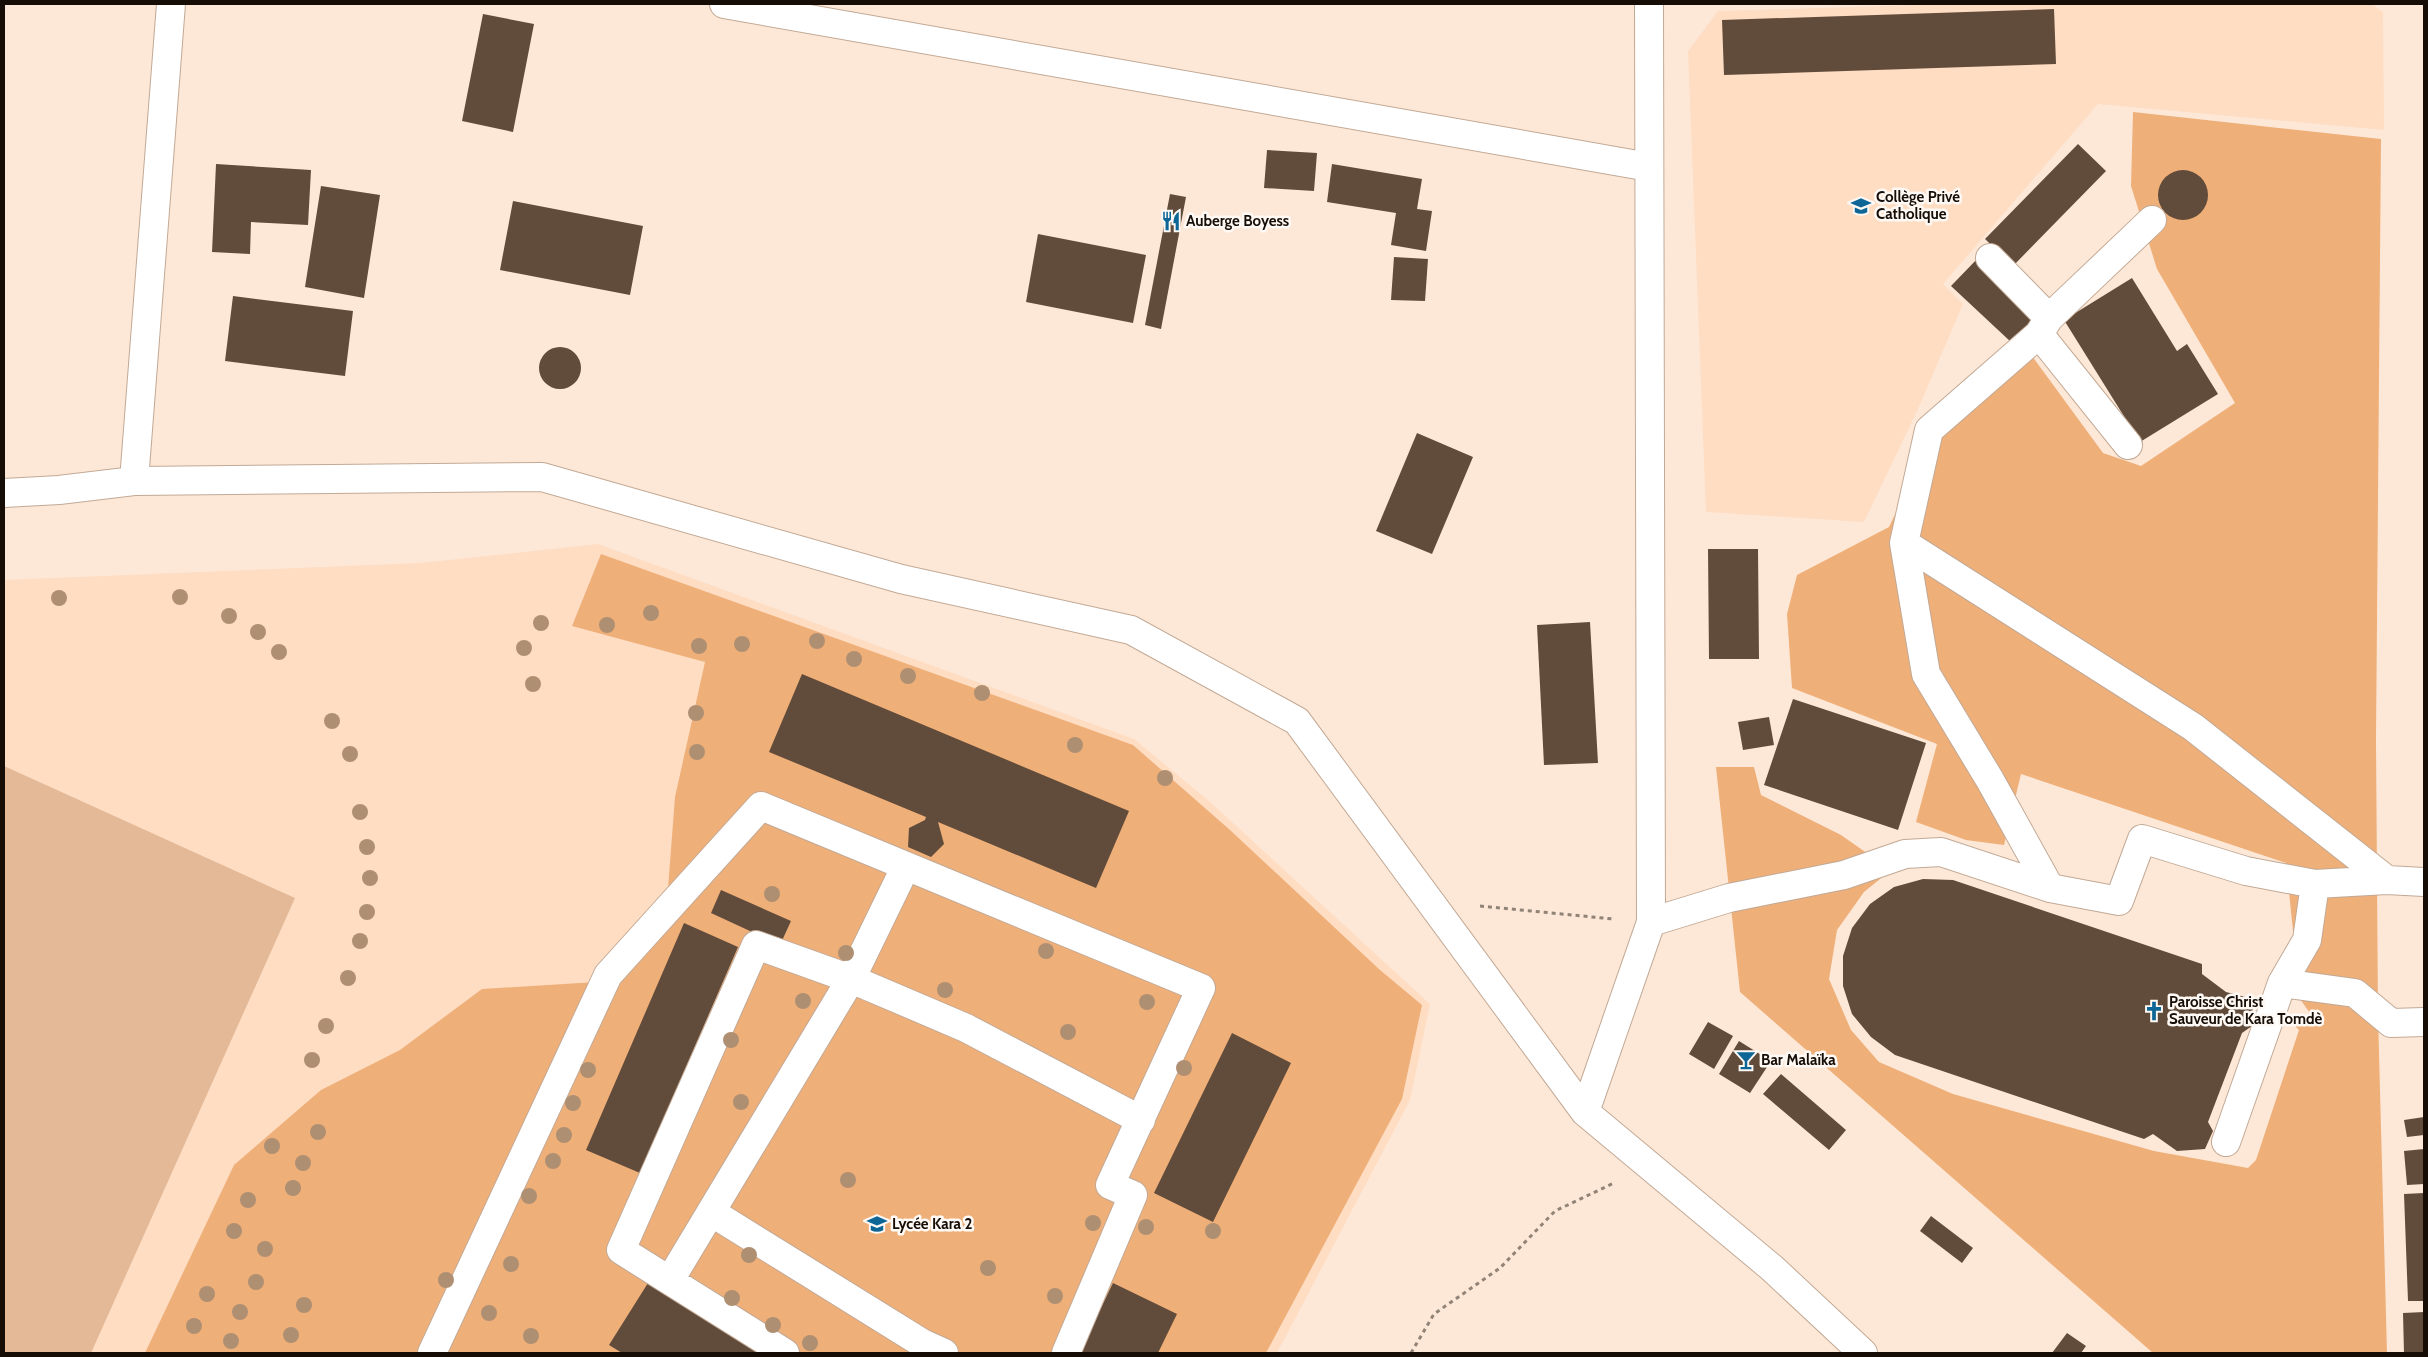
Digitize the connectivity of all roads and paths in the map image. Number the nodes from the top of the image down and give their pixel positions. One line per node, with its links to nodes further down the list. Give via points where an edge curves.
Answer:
1 (171, 4): 9 (street)
2 (724, 4): 4 (street)
3 (1649, 4): 4 (street)
4 (1649, 167): 18 (street)
5 (2152, 220): 7 (street)
6 (1990, 258): 7 (street)
7 (2044, 327): 8 (street); 11 (street, via 1929,430)
8 (2128, 445)
9 (134, 481): 10 (street); 17 (street, via 542,478 901,580 1131,630 1298,721)
10 (4, 493)
11 (1904, 544): 13 (street, via 2193,727); 16 (street, via 1926,674)
12 (906, 866): 19 (street); 23 (street, via 1201,988); 29 (street, via 761,806 608,975)
13 (2387, 880): 14 (street); 15 (street)
14 (2424, 882)
15 (2315, 884): 16 (street, via 2246,871 2142,840 2120,901); 20 (street, via 2307,940)
16 (2050, 888): 18 (street, via 1941,852 1905,854 1844,875 1729,898)
17 (1430, 902): 18 (path); 22 (street)
18 (1651, 922): 22 (street)
19 (852, 979): 23 (street, via 966,1028); 26 (street); 27 (street, via 756,945 621,1250)
20 (2282, 983): 21 (street, via 2355,993 2391,1023); 24 (street)
21 (2424, 1022)
22 (1585, 1112): 25 (street)
23 (1141, 1120): 31 (street, via 1110,1185 1133,1195)
24 (2226, 1142)
25 (1648, 1166): 32 (path, via 1555,1211 1500,1268 1434,1314); 33 (street, via 1772,1268)
26 (711, 1212): 27 (street); 28 (street)
27 (670, 1280): 30 (street)
28 (927, 1350)
29 (432, 1353)
30 (785, 1353)
31 (1066, 1353)
32 (1411, 1353)
33 (1863, 1353)

